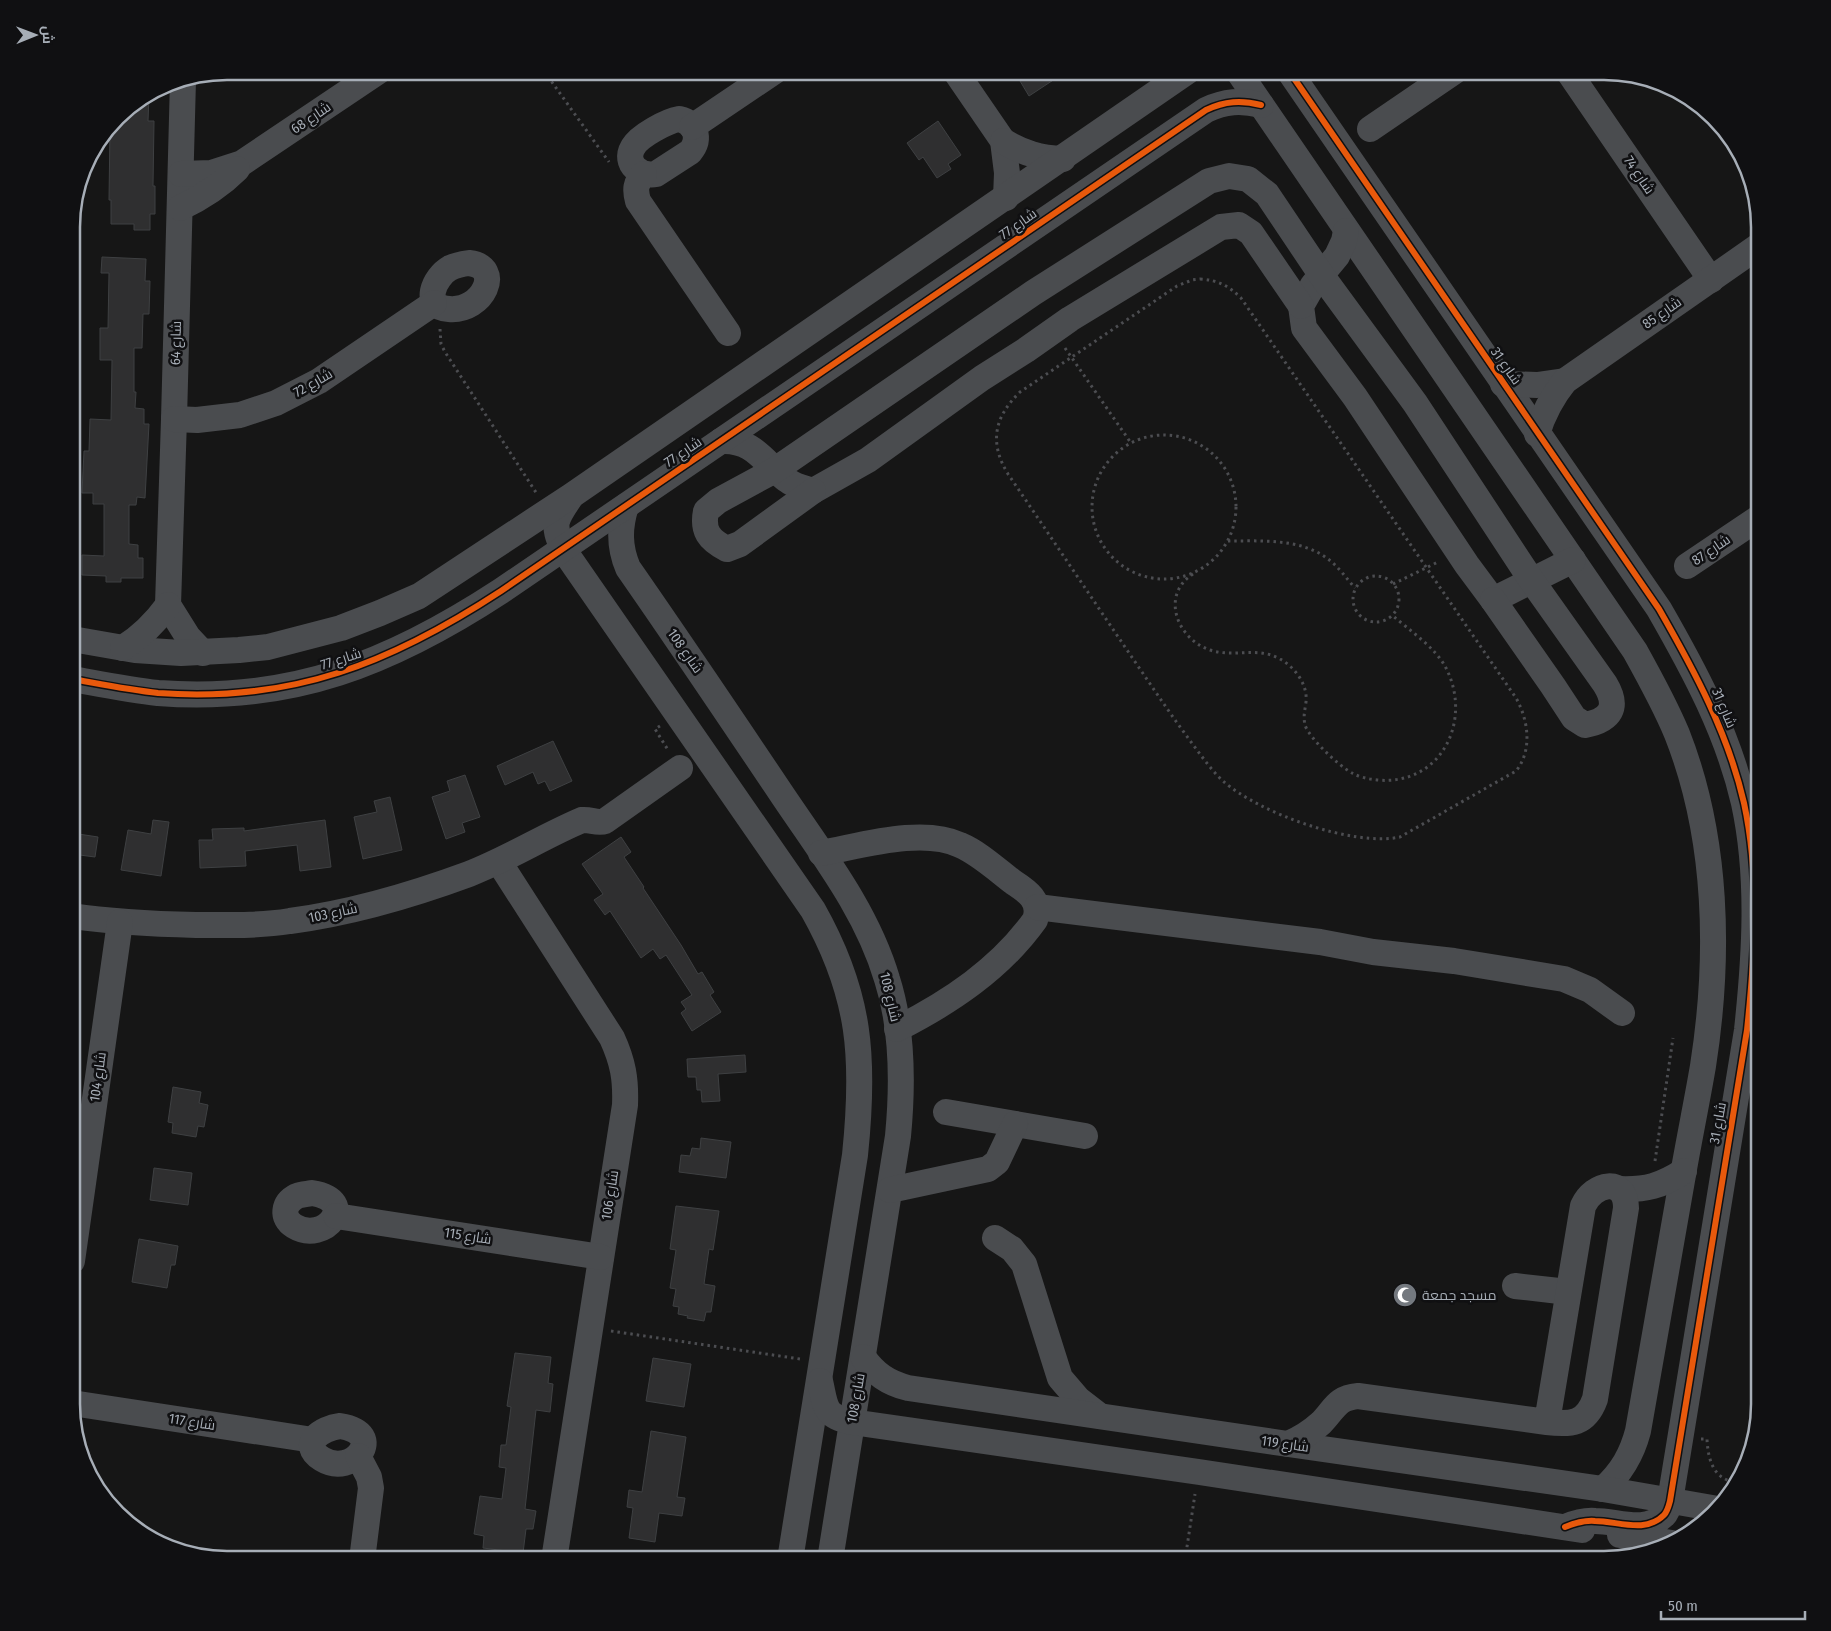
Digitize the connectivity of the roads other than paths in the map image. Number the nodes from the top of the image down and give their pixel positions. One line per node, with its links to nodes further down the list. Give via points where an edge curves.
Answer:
1 (366, 80): 17 (street, شارع 68)
2 (761, 80): 13 (street)
3 (961, 80): 15 (street)
4 (1175, 80): 16 (street, شارع 77)
5 (1244, 80): 12 (street, شارع 31)
6 (1287, 80): 11 (street)
7 (1295, 80): 11 (street, شارع 31)
8 (1442, 80): 14 (street)
9 (1574, 80): 30 (street, شارع 74)
10 (183, 87): 19 (street, شارع 64)
11 (1307, 98): 38 (street, شارع 31)
12 (1261, 105): 23 (street, شارع 31); 35 (street, شارع 77, via 1228,102 1206,110)
13 (692, 126): 18 (street, via 696,142 690,152 656,174); 18 (street, via 686,121 673,120 637,141 630,158)
14 (1370, 129)
15 (1003, 141): 16 (street, via 1030,154); 20 (street)
16 (1063, 159): 20 (street, شارع 77)
17 (242, 163): 19 (street, شارع 68, via 211,173); 21 (street, شارع 68, via 217,186)
18 (639, 171): 33 (street, via 638,201)
19 (181, 174): 21 (street, شارع 64)
20 (1006, 198): 27 (street, شارع 77)
21 (180, 208): 39 (street, شارع 64)
22 (1141, 224): 25 (street, via 1209,181 1229,176 1248,179 1267,194); 26 (street); 34 (street)
23 (1346, 231): 29 (street, via 1336,256); 48 (street, شارع 31)
24 (1751, 250): 30 (street, شارع 85)
25 (1306, 252): 28 (street, via 1297,272); 29 (street)
26 (1164, 261): 28 (street, via 1221,227 1239,225 1251,233); 36 (street)
27 (908, 266): 35 (street, via 916,277 914,296); 44 (street, شارع 77)
28 (1277, 271): 32 (street)
29 (1322, 276): 32 (street, via 1312,285); 50 (street, via 1415,403)
30 (1710, 280): 37 (street, شارع 85)
31 (443, 306): 39 (street, شارع 72, via 319,381 276,403 240,415)
32 (1301, 306): 51 (street, via 1304,328 1355,397)
33 (728, 333)
34 (971, 336): 36 (street); 42 (street)
35 (872, 340): 41 (street, شارع 77)
36 (993, 371): 43 (street, via 868,460)
37 (1564, 381): 38 (street, شارع 85, via 1537,385); 40 (street, شارع 85, via 1546,410)
38 (1503, 384): 40 (street, شارع 31)
39 (174, 419): 52 (street, شارع 64)
40 (1537, 434): 60 (street, شارع 31, via 1659,609 1682,648 1733,762)
41 (721, 441): 42 (street, via 745,444); 45 (street, شارع 77)
42 (775, 470): 43 (street, via 788,482); 43 (street, via 706,511 706,531 715,543 727,549 740,544)
43 (813, 491)
44 (571, 496): 47 (street, via 556,521 556,532); 55 (street, شارع 77, via 419,596 380,613 277,645)
45 (626, 506): 47 (street, شارع 77); 59 (street, شارع 108, via 620,540 628,568)
46 (1751, 523): 49 (street, شارع 87)
47 (563, 549): 56 (street, شارع 77, via 428,636 343,673 273,689 237,693 156,692); 58 (street)
48 (1573, 560): 50 (street); 68 (street, شارع 31, via 1651,678 1688,767 1704,833 1713,924)
49 (1688, 566)
50 (1532, 581): 51 (street); 51 (street, via 1611,695 1612,706 1605,717 1584,725 1574,718)
51 (1492, 600)
52 (168, 605): 54 (street, via 146,632); 55 (street, via 188,637)
53 (80, 640): 54 (street, شارع 77)
54 (123, 648): 55 (street, شارع 77)
55 (203, 653)
56 (80, 680)
57 (680, 768): 62 (street, شارع 103, via 605,821 578,822)
58 (722, 779): 59 (street, via 731,763 742,761); 85 (street, via 825,932 845,978 858,1034 860,1112)
59 (776, 786): 61 (street, شارع 108)
60 (1751, 845)
61 (821, 853): 63 (street, via 914,837 945,840 973,853 1026,891); 69 (street, شارع 108, via 869,932 888,981)
62 (499, 862): 65 (street, شارع 103, via 399,897 318,917 232,925); 81 (street, شارع 106, via 612,1038 622,1064 625,1105)
63 (1037, 907): 67 (street, via 1320,942 1564,979 1590,990); 69 (street, via 1038,914 1032,925 990,971 946,1002)
64 (80, 917): 65 (street, شارع 103)
65 (120, 922): 77 (street, شارع 104)
66 (1751, 992): 73 (street, شارع 31)
67 (1622, 1013)
68 (1708, 1023): 73 (street, via 1712,1050 1699,1145 1710,1154); 74 (street, شارع 31)
69 (897, 1029): 75 (street, شارع 108, via 901,1108)
70 (946, 1112): 71 (street)
71 (1015, 1124): 72 (street); 75 (street, via 997,1162 988,1169)
72 (1085, 1136)
73 (1726, 1152): 98 (street, شارع 31)
74 (1684, 1171): 76 (street); 78 (street, شارع 31)
75 (890, 1190): 84 (street, شارع 108)
76 (1622, 1199): 78 (street, via 1636,1205 1657,1206); 83 (street, via 1612,1186 1605,1186 1586,1198); 92 (street, via 1595,1399 1588,1413 1576,1422)
77 (80, 1204)
78 (1676, 1215): 97 (street, شارع 31, via 1634,1446 1620,1471)
79 (336, 1216): 81 (street, شارع 115)
80 (995, 1238): 86 (street, via 1012,1249 1024,1264)
81 (601, 1257): 103 (street, شارع 106)
82 (1515, 1286): 83 (street)
83 (1568, 1292): 92 (street)
84 (863, 1357): 88 (street, شارع 119, via 882,1378 899,1386); 91 (street, شارع 108)
85 (820, 1368): 91 (street, via 827,1410 836,1418); 104 (street)
86 (1060, 1378): 88 (street, via 1040,1399); 90 (street, via 1078,1399)
87 (80, 1404): 102 (street, شارع 117, via 313,1440 316,1454 326,1461 343,1462 358,1456 371,1488)
88 (1022, 1405): 90 (street, شارع 119)
89 (1335, 1406): 92 (street, via 1341,1400 1358,1396); 94 (street, via 1311,1432); 95 (street, via 1337,1431)
90 (1100, 1416): 93 (street, شارع 119)
91 (852, 1422): 96 (street); 105 (street, شارع 108)
92 (1547, 1422)
93 (1220, 1435): 94 (street, شارع 119); 96 (street, via 1136,1437 1127,1448)
94 (1288, 1444): 95 (street, شارع 119)
95 (1348, 1453): 97 (street, شارع 119)
96 (1140, 1464): 100 (street)
97 (1603, 1488): 98 (street, شارع 119)
98 (1670, 1501): 99 (street, شارع 119); 100 (street, via 1665,1515 1646,1524 1626,1526 1596,1520)
99 (1708, 1507)
100 (1565, 1526): 101 (street)
101 (1660, 1540)
102 (363, 1551)
103 (555, 1551)
104 (791, 1551)
105 (831, 1551)

